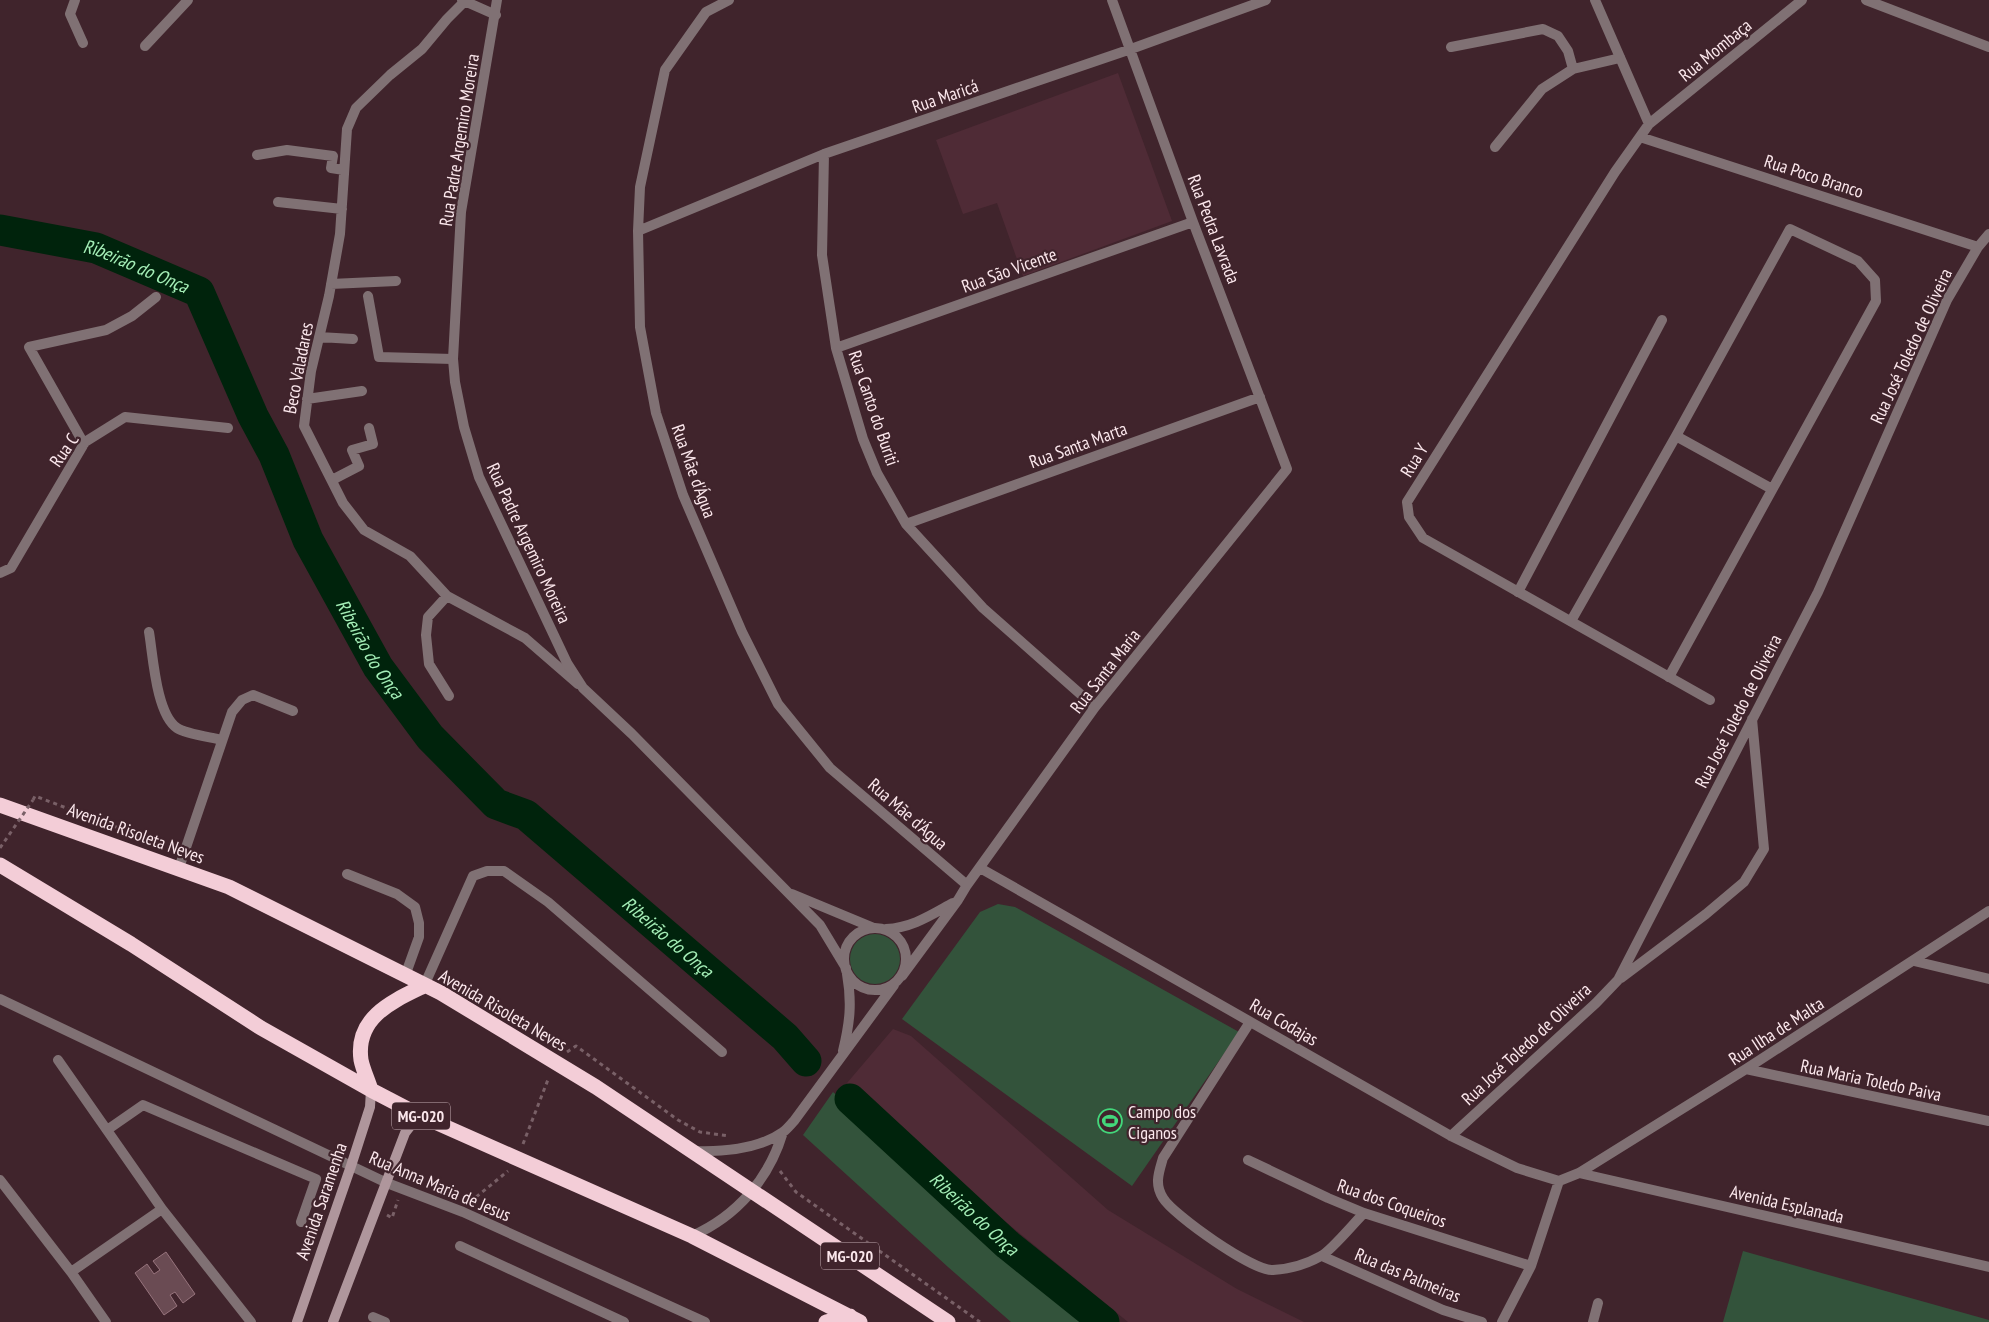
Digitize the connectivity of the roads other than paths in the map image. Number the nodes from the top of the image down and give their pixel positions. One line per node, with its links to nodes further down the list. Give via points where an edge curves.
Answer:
1 (75, 0): 12 (street, via 70,14)
2 (188, 0): 13 (street)
3 (498, 0): 11 (street, Rua Padre Argemiro Moreira)
4 (729, 0): 28 (street, Rua Mãe d'Água, via 706,12 665,70 640,187)
5 (1112, 0): 16 (street, Rua Pedra Lavrada)
6 (1266, 0): 16 (street, Rua Maricá)
7 (1595, 0): 17 (street)
8 (1802, 0): 19 (street, Rua Mombaça)
9 (1866, 0): 15 (street)
10 (463, 1): 11 (street); 24 (street, Beco Valadares, via 422,49 356,108 347,129)
11 (496, 15): 39 (street, Rua Padre Argemiro Moreira, via 461,212)
12 (83, 43)
13 (145, 46)
14 (1451, 47): 18 (street, via 1543,30 1558,36 1568,51)
15 (1989, 47)
16 (1131, 50): 22 (street, Rua Maricá); 27 (street, Rua Pedra Lavrada)
17 (1620, 58): 18 (street); 19 (street)
18 (1573, 69): 21 (street, via 1542,89)
19 (1649, 124): 20 (street, Rua Y)
20 (1640, 137): 30 (street, Rua Poco Branco); 52 (street, Rua Y, via 1407,502 1409,517 1423,538)
21 (1496, 147)
22 (824, 154): 28 (street, Rua Maricá); 38 (street, Rua Canto do Buriti, via 822,255)
23 (256, 155): 24 (street, via 287,150 332,156 330,168)
24 (344, 170): 26 (street, Beco Valadares)
25 (278, 202): 26 (street)
26 (342, 209): 32 (street, Beco Valadares)
27 (1193, 222): 38 (street, Rua São Vicente); 41 (street, Rua Pedra Lavrada)
28 (638, 231): 69 (street, Rua Mãe d'Água, via 640,327 656,414 683,495 742,632 778,704 830,768)
29 (1989, 234): 30 (street)
30 (1978, 247): 62 (street, Rua José Toledo de Oliveira, via 1947,300 1818,592)
31 (396, 281): 32 (street)
32 (331, 284): 36 (street, Beco Valadares)
33 (368, 296): 39 (street, via 379,357)
34 (156, 297): 46 (street, via 132,316 106,330 29,347)
35 (1662, 320): 52 (street)
36 (319, 337): 37 (street); 42 (street, Beco Valadares)
37 (353, 339)
38 (836, 348): 50 (street, Rua Canto do Buriti, via 863,439 877,473)
39 (453, 359): 57 (street, Rua Padre Argemiro Moreira, via 454,382 479,477 567,663)
40 (362, 391): 42 (street)
41 (1260, 397): 47 (street, Rua Pedra Lavrada); 50 (street, Rua Santa Marta)
42 (307, 399): 48 (street, Beco Valadares, via 304,426)
43 (228, 428): 46 (street, Rua C, via 125,417)
44 (369, 428): 48 (street, via 373,444 352,450 359,466)
45 (1676, 436): 49 (street); 49 (street, via 1790,229 1858,261 1875,280 1876,301); 54 (street)
46 (84, 444): 51 (street, Rua C, via 11,568)
47 (1287, 469): 60 (street, Rua Santa Maria)
48 (332, 480): 53 (street, Beco Valadares, via 343,503 364,530 410,556)
49 (1772, 489): 56 (street)
50 (906, 524): 60 (street, Rua Canto do Buriti, via 983,608)
51 (0, 573)
52 (1518, 592): 54 (street, Rua Y)
53 (447, 596): 57 (street, Beco Valadares, via 525,638); 58 (street, via 428,617 426,635 429,664)
54 (1571, 621): 56 (street, Rua Y)
55 (149, 632): 63 (street, via 160,698 169,720 177,729)
56 (1669, 677): 59 (street, Rua Y)
57 (583, 688): 70 (street, Rua Padre Argemiro Moreira)
58 (449, 696)
59 (1710, 700)
60 (1095, 708): 67 (street, Rua Santa Maria)
61 (293, 712): 63 (street, via 253,695 242,700 232,712)
62 (1752, 718): 79 (street, Rua José Toledo de Oliveira); 79 (street, via 1764,849 1744,882)
63 (222, 740): 66 (street)
64 (0, 805): 66 (highway, Avenida Risoleta Neves / MG-020)
65 (0, 866): 88 (highway, MG-020, via 131,944 261,1028)
66 (179, 868): 76 (highway, Avenida Risoleta Neves / MG-020, via 229,886)
67 (980, 868): 69 (street, Rua Santa Maria); 83 (street, Rua Codajas)
68 (347, 874): 76 (street, via 397,894 415,907 419,937)
69 (967, 886): 71 (street, Rua Santa Maria)
70 (788, 893): 73 (street, Rua Padre Argemiro Moreira); 75 (street, Rua Padre Argemiro Moreira, via 820,925)
71 (958, 900): 73 (street, Rua Santa Maria, via 911,926); 77 (street, Rua Santa Maria)
72 (1989, 911): 74 (street, Rua Ilha de Malta)
73 (880, 928): 75 (street, via 864,930 849,942 845,952); 77 (street, via 900,940 904,948 907,957)
74 (1914, 961): 78 (street); 87 (street, Rua Ilha de Malta)
75 (846, 970): 80 (street, via 852,980 867,989 876,991); 86 (street, via 851,997 850,1015)
76 (405, 976): 81 (highway, Avenida Risoleta Neves / MG-020)
77 (902, 976): 80 (street)
78 (1989, 979)
79 (1618, 980): 93 (street, Rua José Toledo de Oliveira)
80 (894, 985): 86 (street)
81 (424, 986): 84 (street, via 473,876 487,870 504,871 548,902); 88 (highway, via 392,1001 374,1015 361,1048 361,1060); 94 (highway, Avenida Risoleta Neves / MG-020, via 441,993 596,1087)
82 (0, 999): 96 (street, Rua Anna Maria de Jesus)
83 (1250, 1022): 93 (street, Rua Codajas); 107 (street, via 1163,1158 1156,1178 1162,1197 1182,1219 1246,1260 1270,1271 1291,1268)
84 (722, 1052)
85 (58, 1060): 91 (street)
86 (839, 1061): 92 (street)
87 (1746, 1070): 90 (street, Rua Maria Toledo Paiva); 97 (street, Rua Ilha de Malta)
88 (371, 1090): 89 (highway, MG-020); 96 (main road, Avenida Saramenha, via 370,1107)
89 (419, 1115): 100 (main road, via 405,1133); 105 (highway, MG-020)
90 (1989, 1121)
91 (107, 1130): 102 (street); 104 (street, via 143,1105 316,1179)
92 (783, 1132): 94 (street, via 752,1144 716,1152); 101 (street, via 773,1160)
93 (1451, 1136): 99 (street, Rua Codajas, via 1517,1168)
94 (693, 1151): 101 (highway, Avenida Risoleta Neves / MG-020)
95 (1248, 1160): 103 (street, Rua dos Coqueiros)
96 (351, 1166): 100 (street, Rua Anna Maria de Jesus); 117 (main road, Avenida Saramenha)
97 (1579, 1173): 99 (street); 109 (street, Avenida Esplanada)
98 (0, 1180): 110 (street)
99 (1559, 1181): 108 (street)
100 (386, 1183): 118 (main road); 121 (street, Rua Anna Maria de Jesus, via 463,1212)
101 (753, 1190): 105 (street, via 726,1217); 123 (highway, Avenida Risoleta Neves / MG-020)
102 (162, 1209): 110 (street); 116 (street)
103 (1364, 1213): 107 (street); 108 (street, Rua dos Coqueiros)
104 (300, 1222)
105 (692, 1236): 114 (highway, MG-020)
106 (460, 1246): 113 (street)
107 (1322, 1256): 124 (street, Rua das Palmeiras, via 1443,1310)
108 (1531, 1266): 125 (street)
109 (1989, 1267)
110 (71, 1272): 115 (street)
111 (1598, 1304): 126 (street)
112 (372, 1317): 119 (street)
113 (605, 1318): 120 (street)
114 (855, 1319): 122 (highway)
115 (106, 1322)
116 (251, 1322)
117 (297, 1322)
118 (333, 1322)
119 (384, 1322)
120 (624, 1322)
121 (705, 1322)
122 (826, 1322)
123 (948, 1322)
124 (1482, 1322)
125 (1502, 1322)
126 (1593, 1322)

